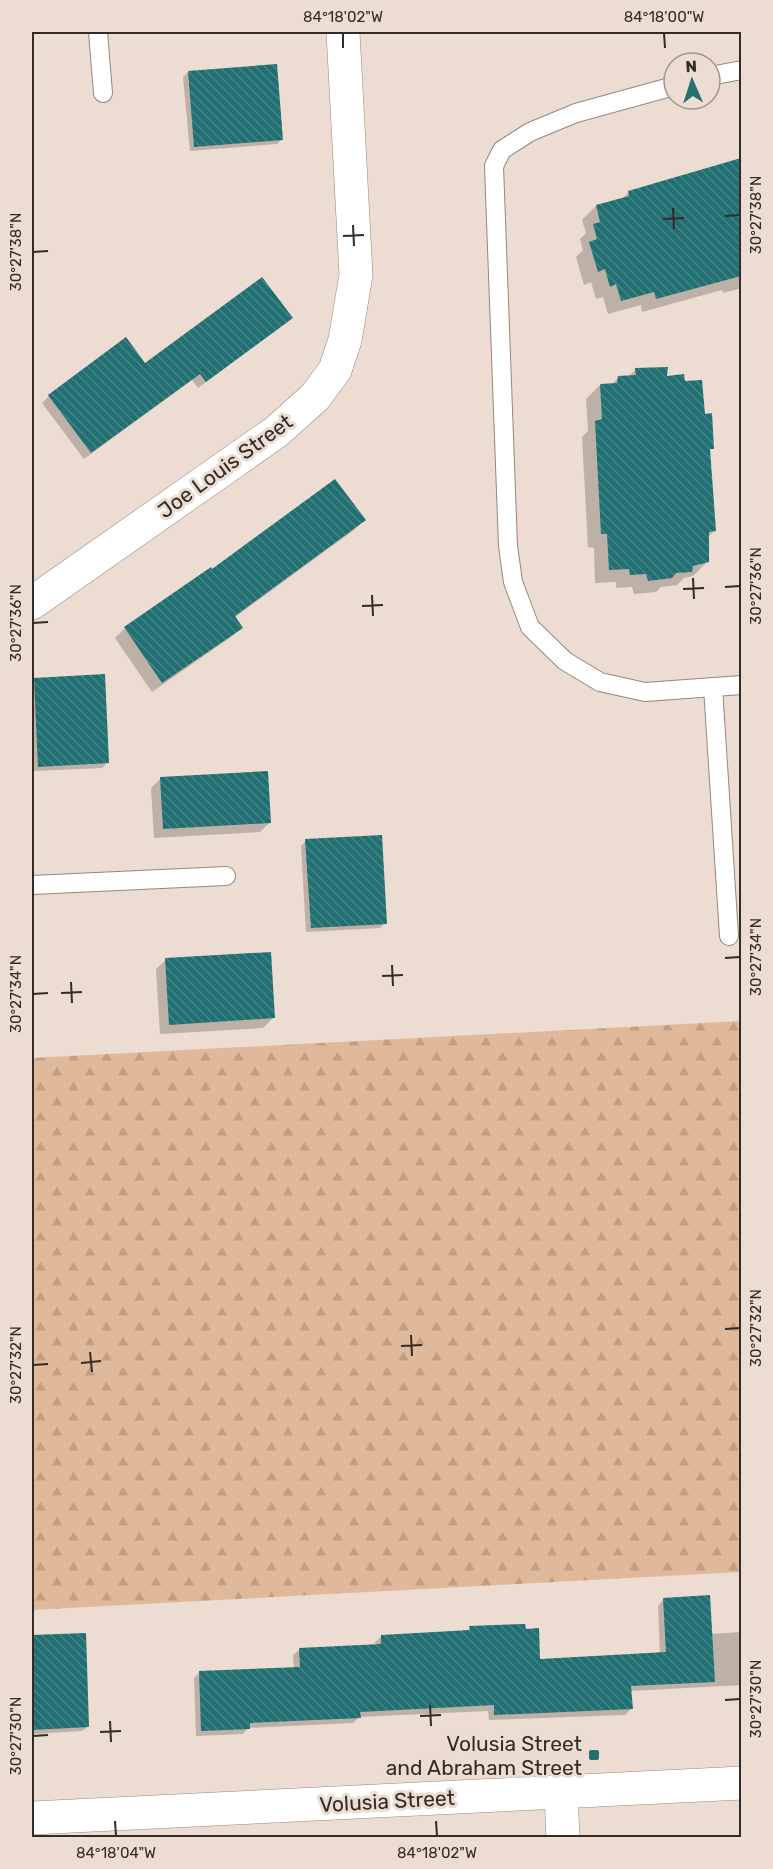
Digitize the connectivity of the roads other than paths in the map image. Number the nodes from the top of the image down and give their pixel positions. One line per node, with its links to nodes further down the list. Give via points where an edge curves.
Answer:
1 (98, 32): 6 (lane)
2 (343, 32): 7 (street, Joe Louis Street, via 356,275 345,340 335,370 315,397 276,432)
3 (741, 70): 4 (lane)
4 (722, 74)
5 (662, 89): 9 (lane, via 576,113 530,132 502,150 494,166 508,546 513,582 530,627 565,661 600,682 645,692)
6 (103, 93)
7 (32, 603)
8 (741, 685): 9 (lane)
9 (713, 687): 12 (lane)
10 (226, 876): 11 (lane)
11 (32, 885)
12 (729, 936)
13 (741, 1783): 14 (street, Volusia Street)
14 (561, 1793): 15 (street, Volusia Street); 16 (street)
15 (32, 1818)
16 (563, 1838)

